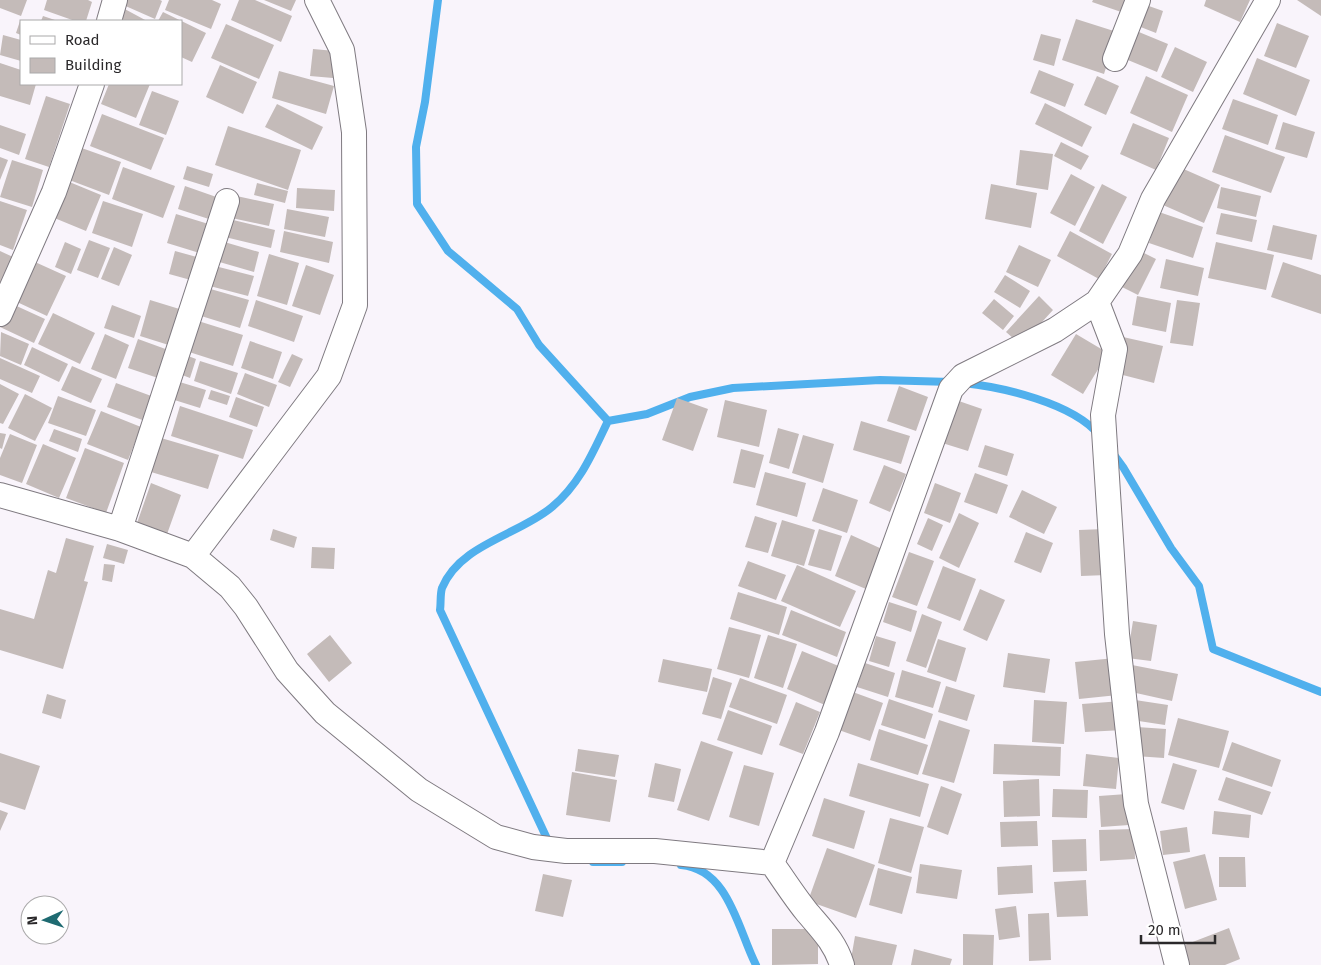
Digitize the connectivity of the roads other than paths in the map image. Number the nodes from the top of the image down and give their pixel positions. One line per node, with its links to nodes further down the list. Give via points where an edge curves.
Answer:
1 (115, 0): 5 (street)
2 (317, 0): 13 (street, via 342,50 354,132 355,305 329,376)
3 (1138, 0): 6 (street)
4 (1268, 0): 9 (street, via 1153,199 1130,254)
5 (109, 20)
6 (1115, 59)
7 (92, 85): 10 (street, via 54,192)
8 (227, 201): 12 (street)
9 (1097, 302): 14 (street, via 1048,334 963,376 951,389 827,732); 16 (street, via 1116,349 1102,415 1117,634 1136,804)
10 (0, 314)
11 (0, 496): 12 (street)
12 (120, 529): 13 (street)
13 (193, 556): 14 (street, via 230,587 286,671 325,712 419,790 496,838 533,848 566,851 655,851)
14 (772, 863): 15 (street, via 806,912 823,929 838,951)
15 (842, 965)
16 (1177, 965)

